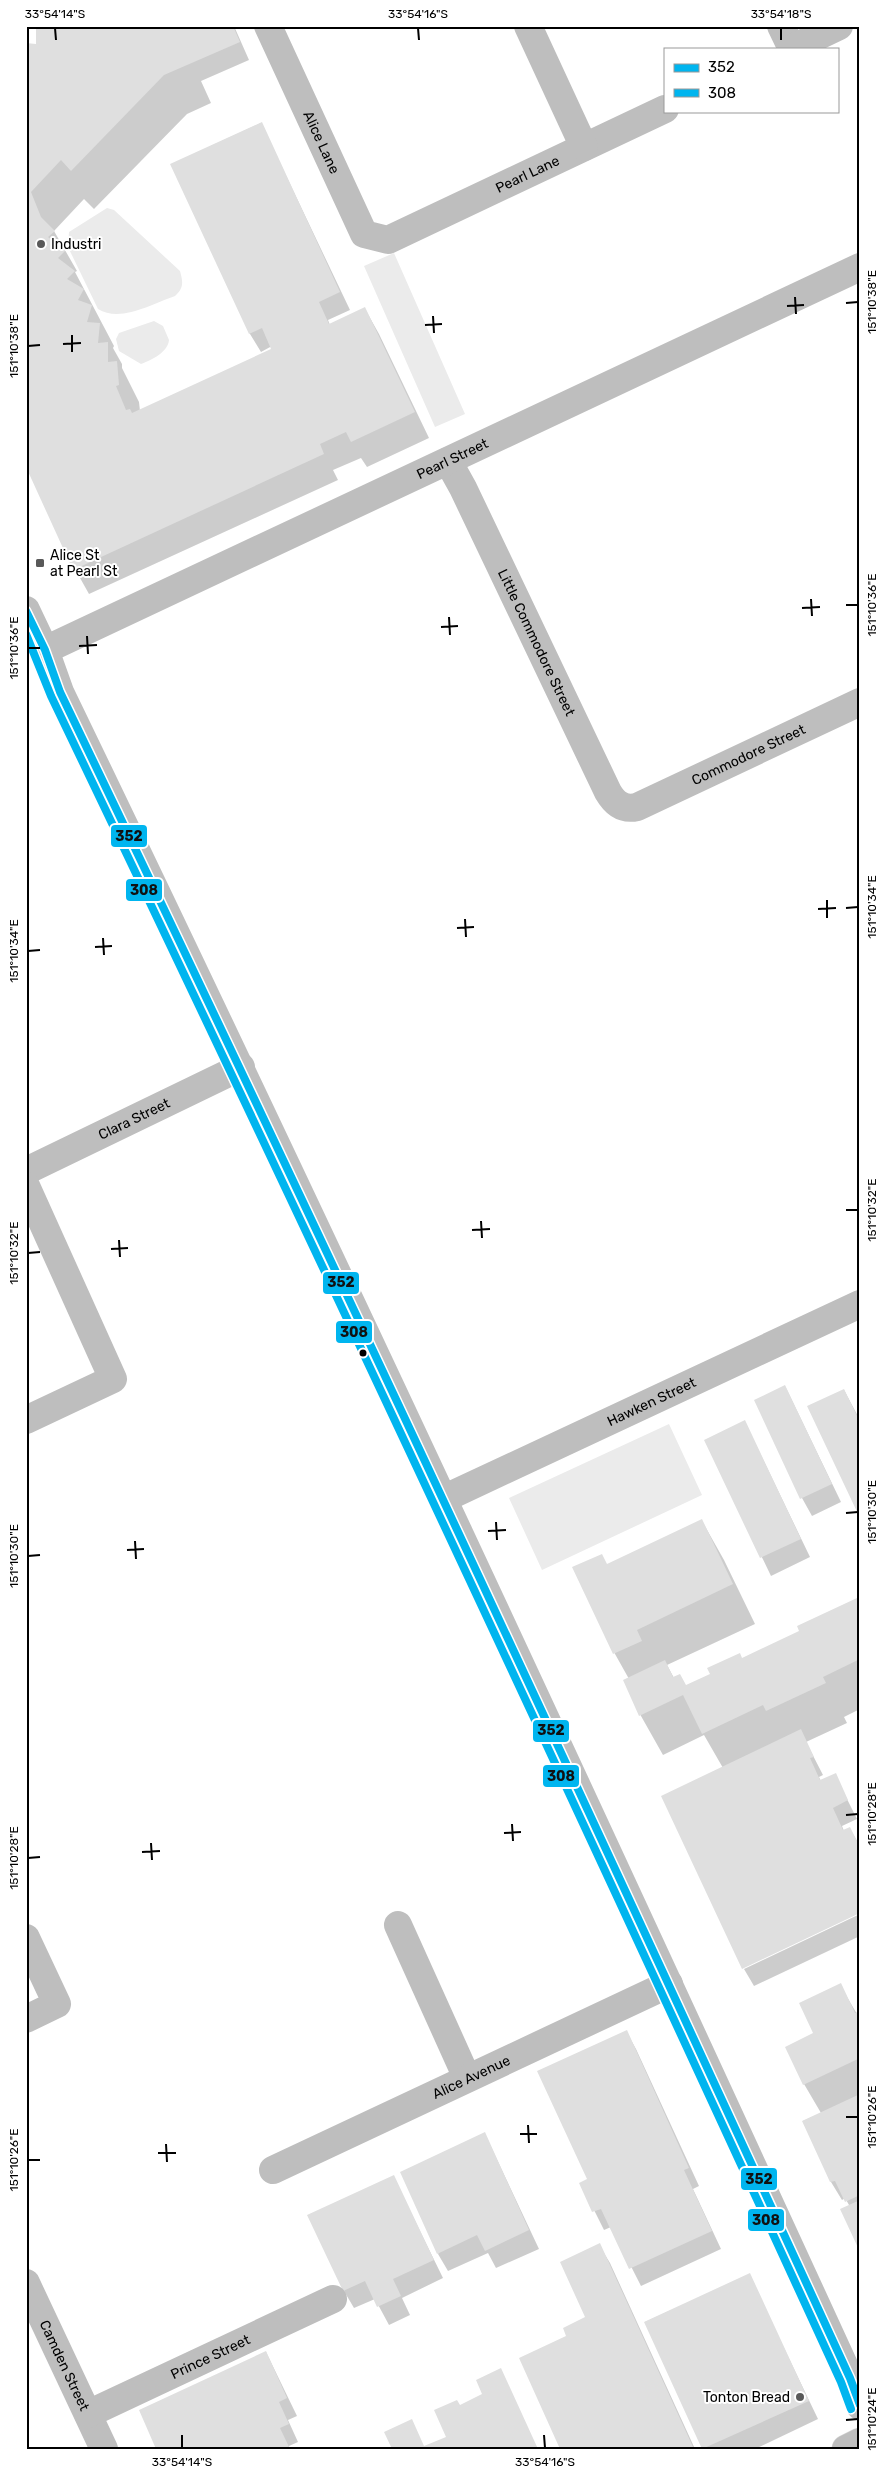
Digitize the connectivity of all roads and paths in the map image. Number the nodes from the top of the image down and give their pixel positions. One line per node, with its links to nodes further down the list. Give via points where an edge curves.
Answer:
1 (268, 26): 9 (street, Alice Lane, via 364,234)
2 (528, 26): 8 (street)
3 (781, 26): 5 (street)
4 (839, 26): 6 (street)
5 (791, 48)
6 (793, 48)
7 (664, 109): 8 (street, Pearl Lane)
8 (584, 146): 9 (street, Pearl Lane)
9 (388, 240)
10 (860, 267): 11 (street, Pearl Street)
11 (448, 461): 13 (street, Pearl Street); 15 (street, Little Commodore Street, via 464,488 608,792 619,805 628,809)
12 (26, 610): 13 (street)
13 (45, 650): 16 (street, via 60,692)
14 (860, 702): 15 (street, Commodore Street)
15 (637, 807)
16 (241, 1068): 17 (street, Clara Street); 21 (street)
17 (26, 1171)
18 (26, 1186): 20 (street, via 113,1378)
19 (860, 1304): 21 (street, Hawken Street)
20 (26, 1420)
21 (443, 1499): 24 (street)
22 (398, 1925): 26 (street)
23 (26, 1938): 25 (street, via 57,2004)
24 (668, 1984): 26 (street, Alice Avenue); 30 (street, via 846,2369)
25 (26, 2018)
26 (467, 2078): 27 (street, Alice Avenue)
27 (273, 2170)
28 (26, 2283): 31 (street, Camden Street)
29 (333, 2299): 31 (street, Prince Street)
30 (860, 2406)
31 (88, 2414): 33 (street, Camden Street)
32 (860, 2442): 34 (street)
33 (104, 2449)
34 (846, 2449)

